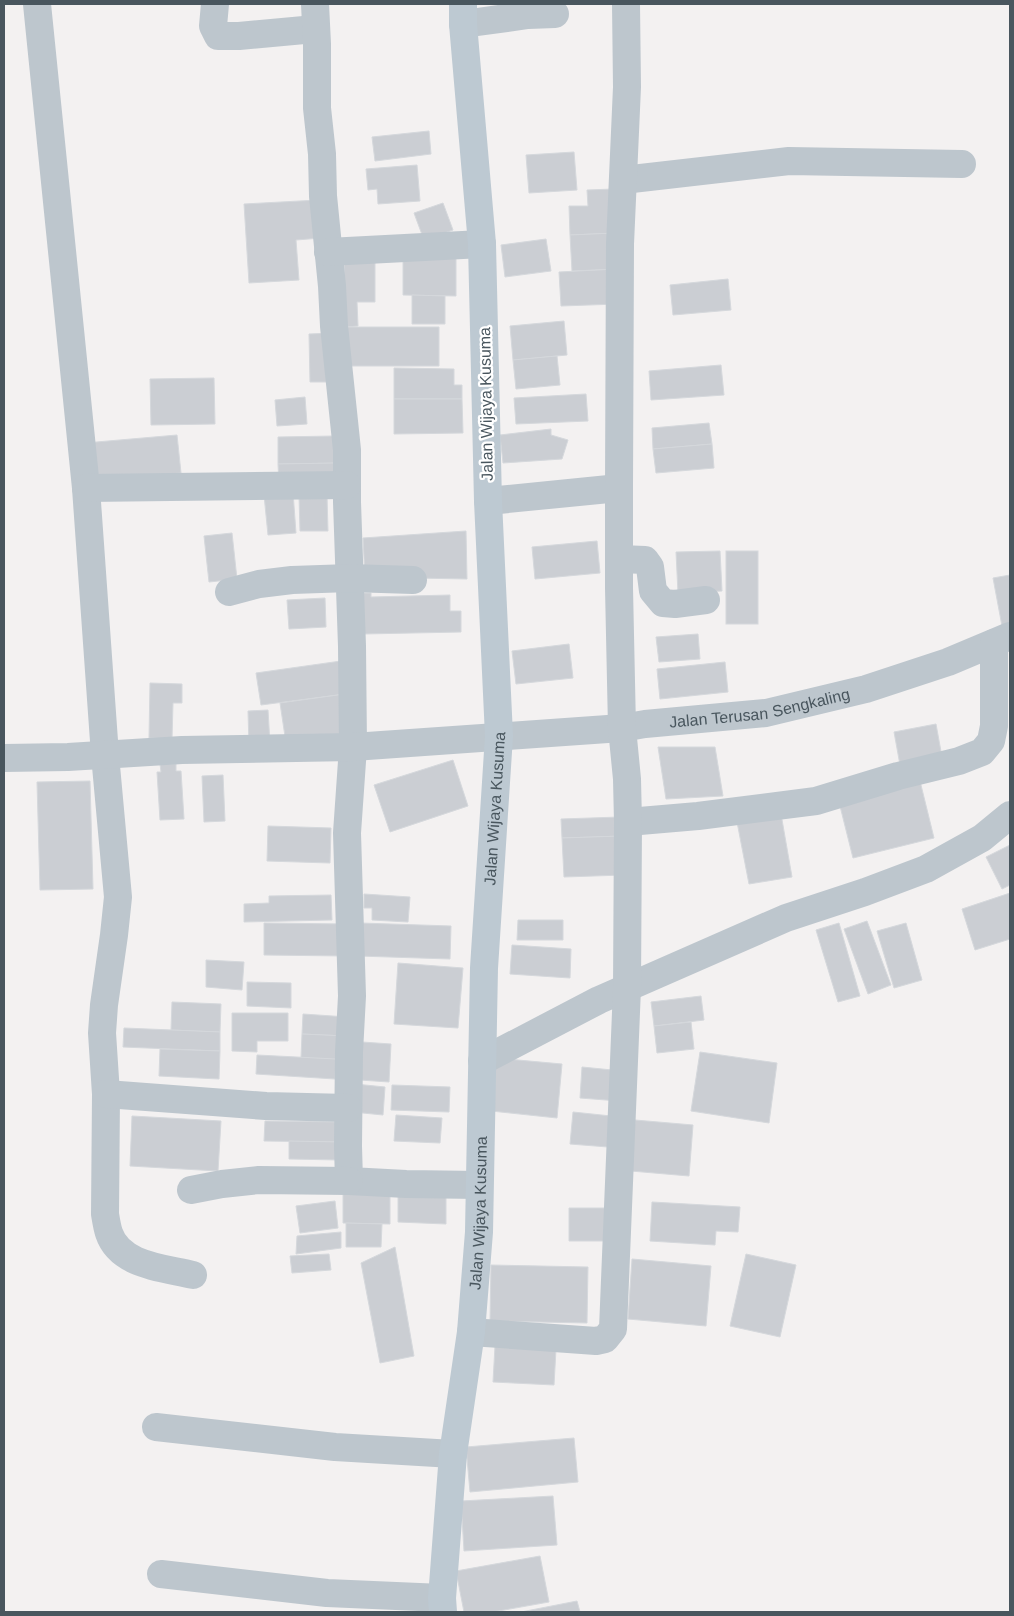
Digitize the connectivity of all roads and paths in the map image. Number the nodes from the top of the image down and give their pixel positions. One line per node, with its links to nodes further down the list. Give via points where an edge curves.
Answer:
1 (36, 4): 12 (street)
2 (215, 4): 6 (street, via 213,26 218,36 239,36)
3 (626, 4): 8 (street)
4 (463, 14): 5 (street); 9 (main road, Jalan Wijaya Kusuma)
5 (555, 14)
6 (315, 16): 10 (street, via 317,108)
7 (962, 164): 8 (street, via 789,162)
8 (624, 180): 13 (street, via 620,244)
9 (482, 244): 10 (street); 14 (main road, Jalan Wijaya Kusuma)
10 (328, 252): 11 (street, via 347,450)
11 (347, 485): 12 (street); 16 (street)
12 (86, 488): 24 (street)
13 (619, 488): 14 (street); 15 (street)
14 (488, 500): 22 (main road, Jalan Wijaya Kusuma)
15 (620, 559): 19 (street, via 645,560 650,567 653,591 663,603); 21 (street)
16 (350, 578): 17 (street); 18 (street, via 259,584); 23 (street)
17 (414, 580)
18 (229, 592)
19 (706, 600)
20 (1002, 639): 21 (street, Jalan Terusan Sengkaling, via 948,662 866,689 766,713); 27 (street, via 994,726 991,741 982,752 816,801)
21 (622, 728): 22 (street, Jalan Terusan Sengkaling); 27 (street)
22 (499, 736): 23 (street, Jalan Terusan Sengkaling); 29 (main road, Jalan Wijaya Kusuma, via 484,968)
23 (353, 746): 24 (street, Jalan Terusan Sengkaling); 31 (street, via 347,833 352,996)
24 (105, 755): 25 (street, Jalan Terusan Sengkaling); 30 (street, via 118,897 103,1023)
25 (4, 758)
26 (1010, 815): 28 (street, via 982,838 926,869 786,918)
27 (628, 822): 28 (street)
28 (626, 988): 29 (street); 36 (street, via 613,1329 605,1339 596,1341)
29 (482, 1061): 33 (main road, Jalan Wijaya Kusuma)
30 (106, 1094): 31 (street, via 266,1106); 35 (street, via 105,1214 108,1233 117,1248 130,1258)
31 (348, 1108): 32 (street)
32 (349, 1181): 33 (street); 34 (street, via 259,1180)
33 (479, 1185): 36 (main road, Jalan Wijaya Kusuma, via 479,1232)
34 (191, 1190)
35 (194, 1275)
36 (471, 1332): 38 (main road, Jalan Wijaya Kusuma)
37 (156, 1427): 38 (street, via 335,1447)
38 (453, 1454): 40 (main road, Jalan Wijaya Kusuma)
39 (161, 1574): 40 (street)
40 (442, 1605)

